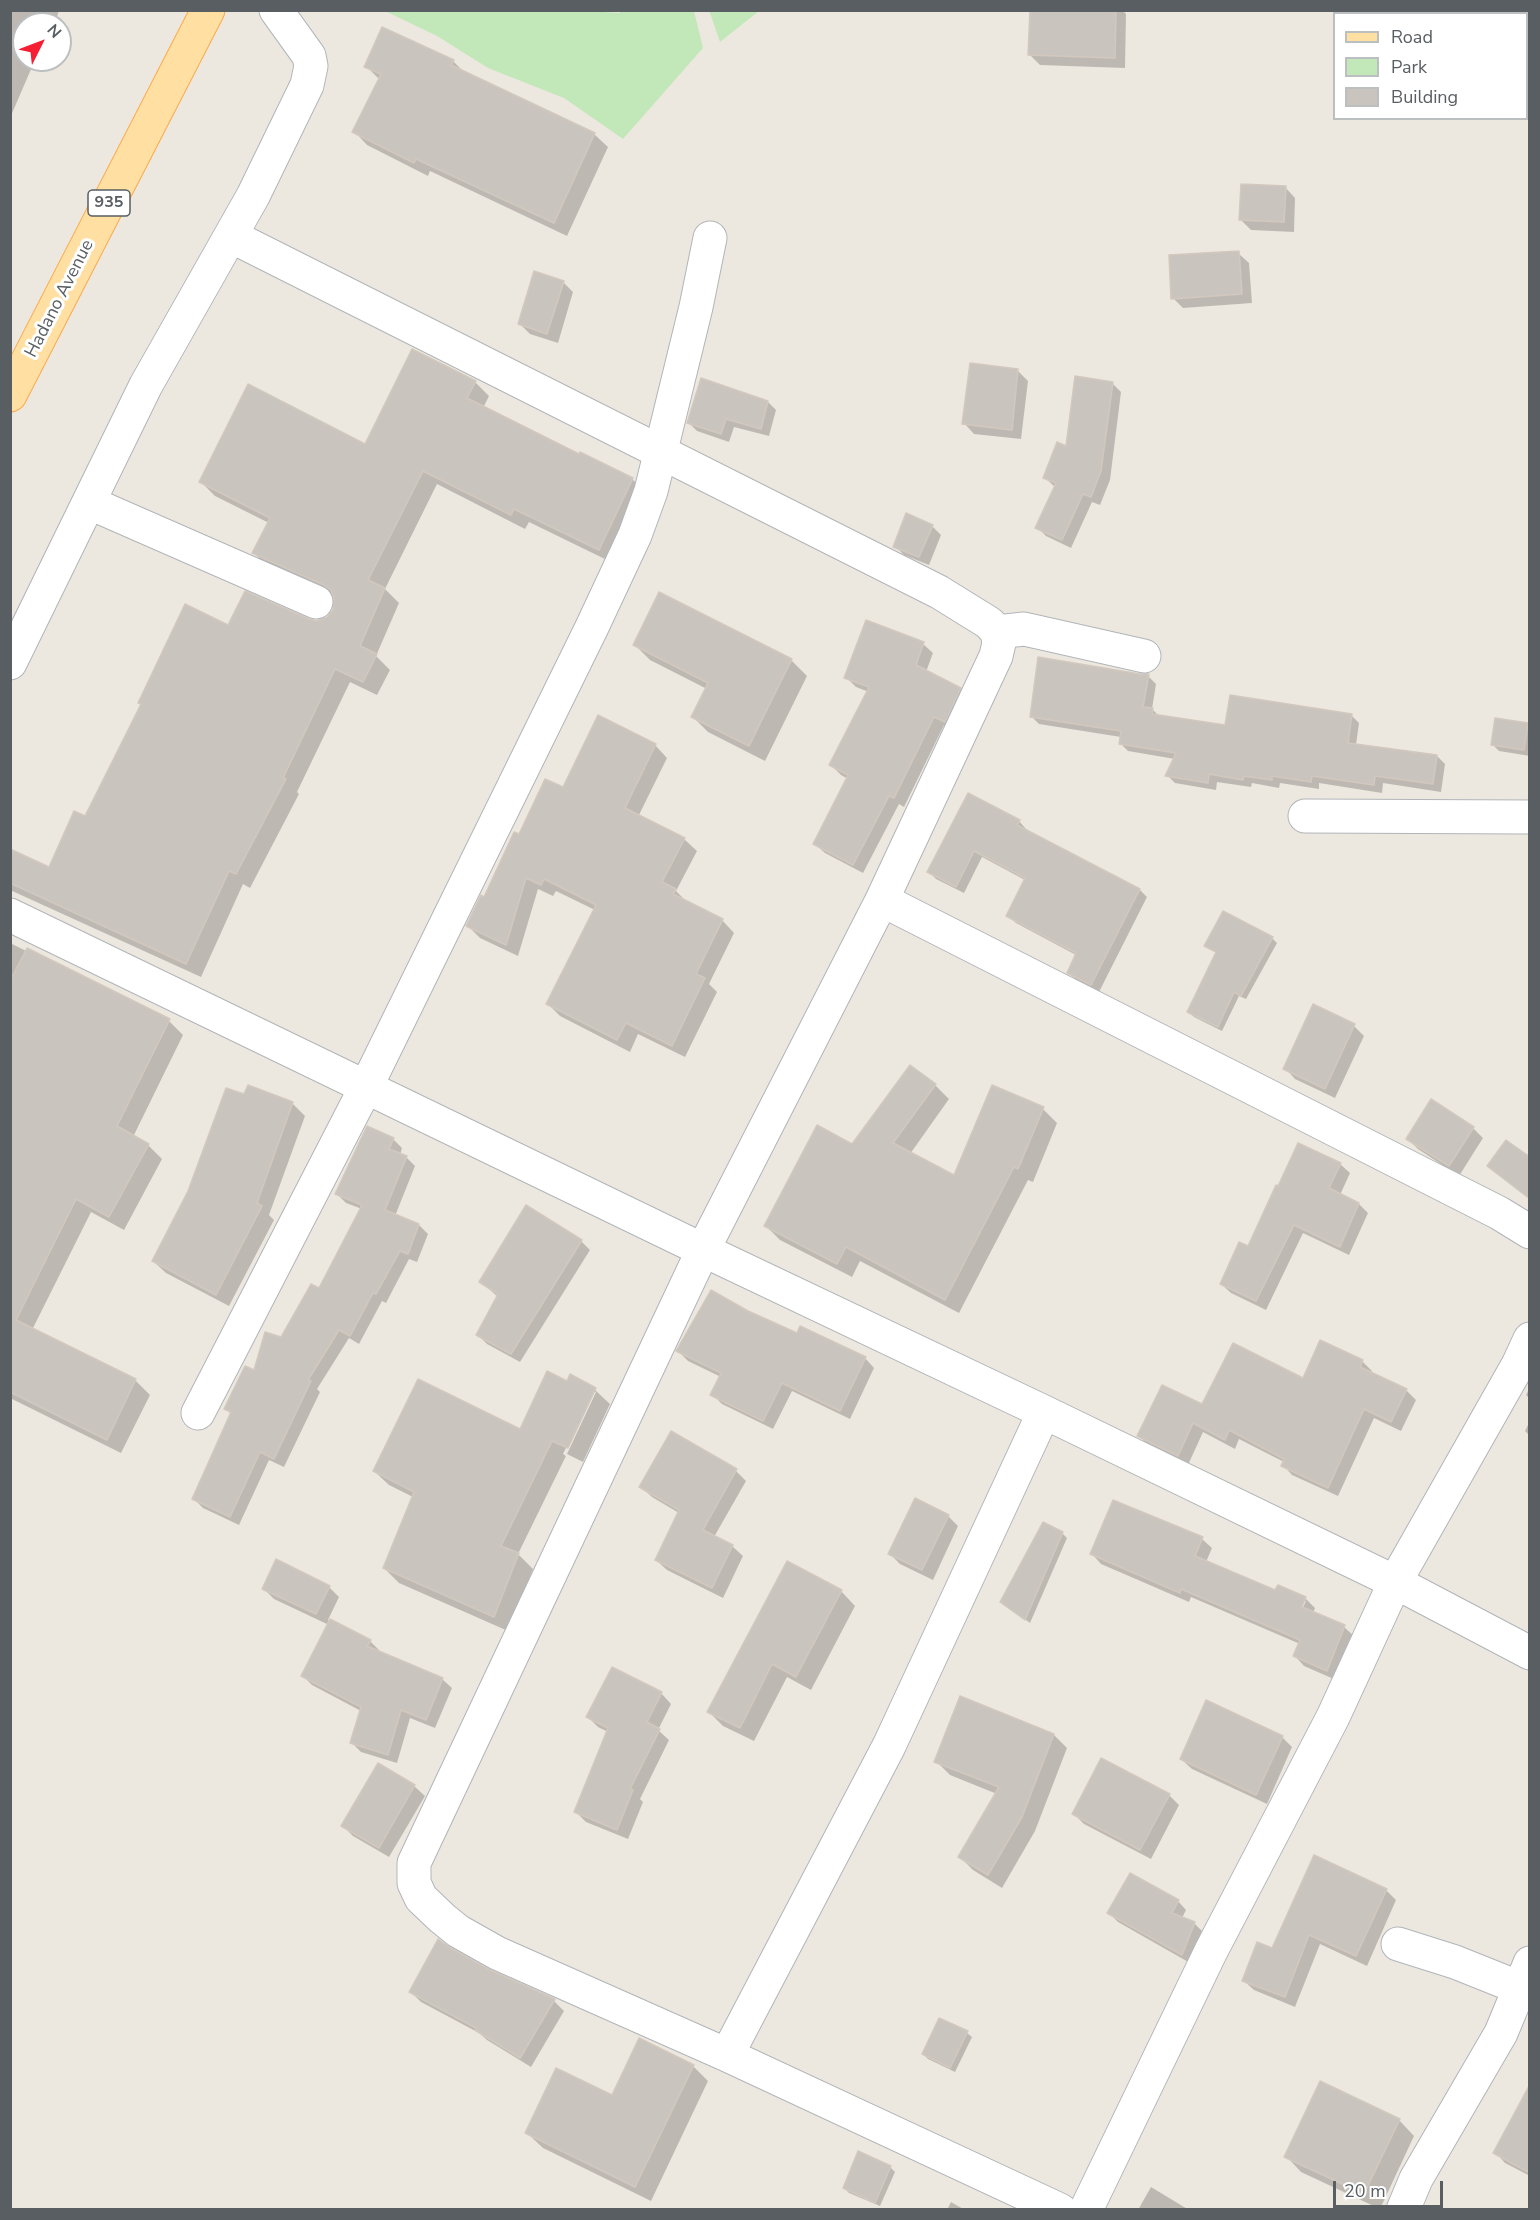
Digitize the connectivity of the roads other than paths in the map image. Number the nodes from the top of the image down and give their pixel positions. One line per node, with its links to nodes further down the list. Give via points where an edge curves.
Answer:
1 (208, 10): 5 (main road, Hadano Avenue / 935)
2 (276, 10): 3 (street, via 309,56 310,74)
3 (231, 236): 6 (street); 7 (street, via 146,385)
4 (710, 238): 6 (street)
5 (10, 395)
6 (660, 452): 9 (street, via 939,592); 16 (street, via 635,535)
7 (90, 503): 8 (street); 11 (street)
8 (316, 602)
9 (997, 632): 10 (street, via 1023,629); 14 (street, via 996,656)
10 (1144, 656)
11 (10, 663)
12 (1305, 816): 13 (street)
13 (1530, 817)
14 (882, 900): 17 (street, via 1499,1213); 18 (street)
15 (10, 915): 16 (street)
16 (366, 1087): 18 (street); 21 (street)
17 (1530, 1233)
18 (703, 1250): 20 (street); 26 (street, via 414,1863 414,1882 421,1898 442,1918 497,1953)
19 (1530, 1339): 22 (street)
20 (1044, 1412): 22 (street); 26 (street, via 889,1746)
21 (198, 1413)
22 (1395, 1582): 23 (street); 28 (street, via 1333,1717 1206,1960)
23 (1530, 1653)
24 (1398, 1944): 25 (street, via 1455,1962)
25 (1525, 1976): 29 (street, via 1500,2033 1416,2179)
26 (728, 2055): 27 (street)
27 (1060, 2210)
28 (1086, 2210)
29 (1403, 2210)

